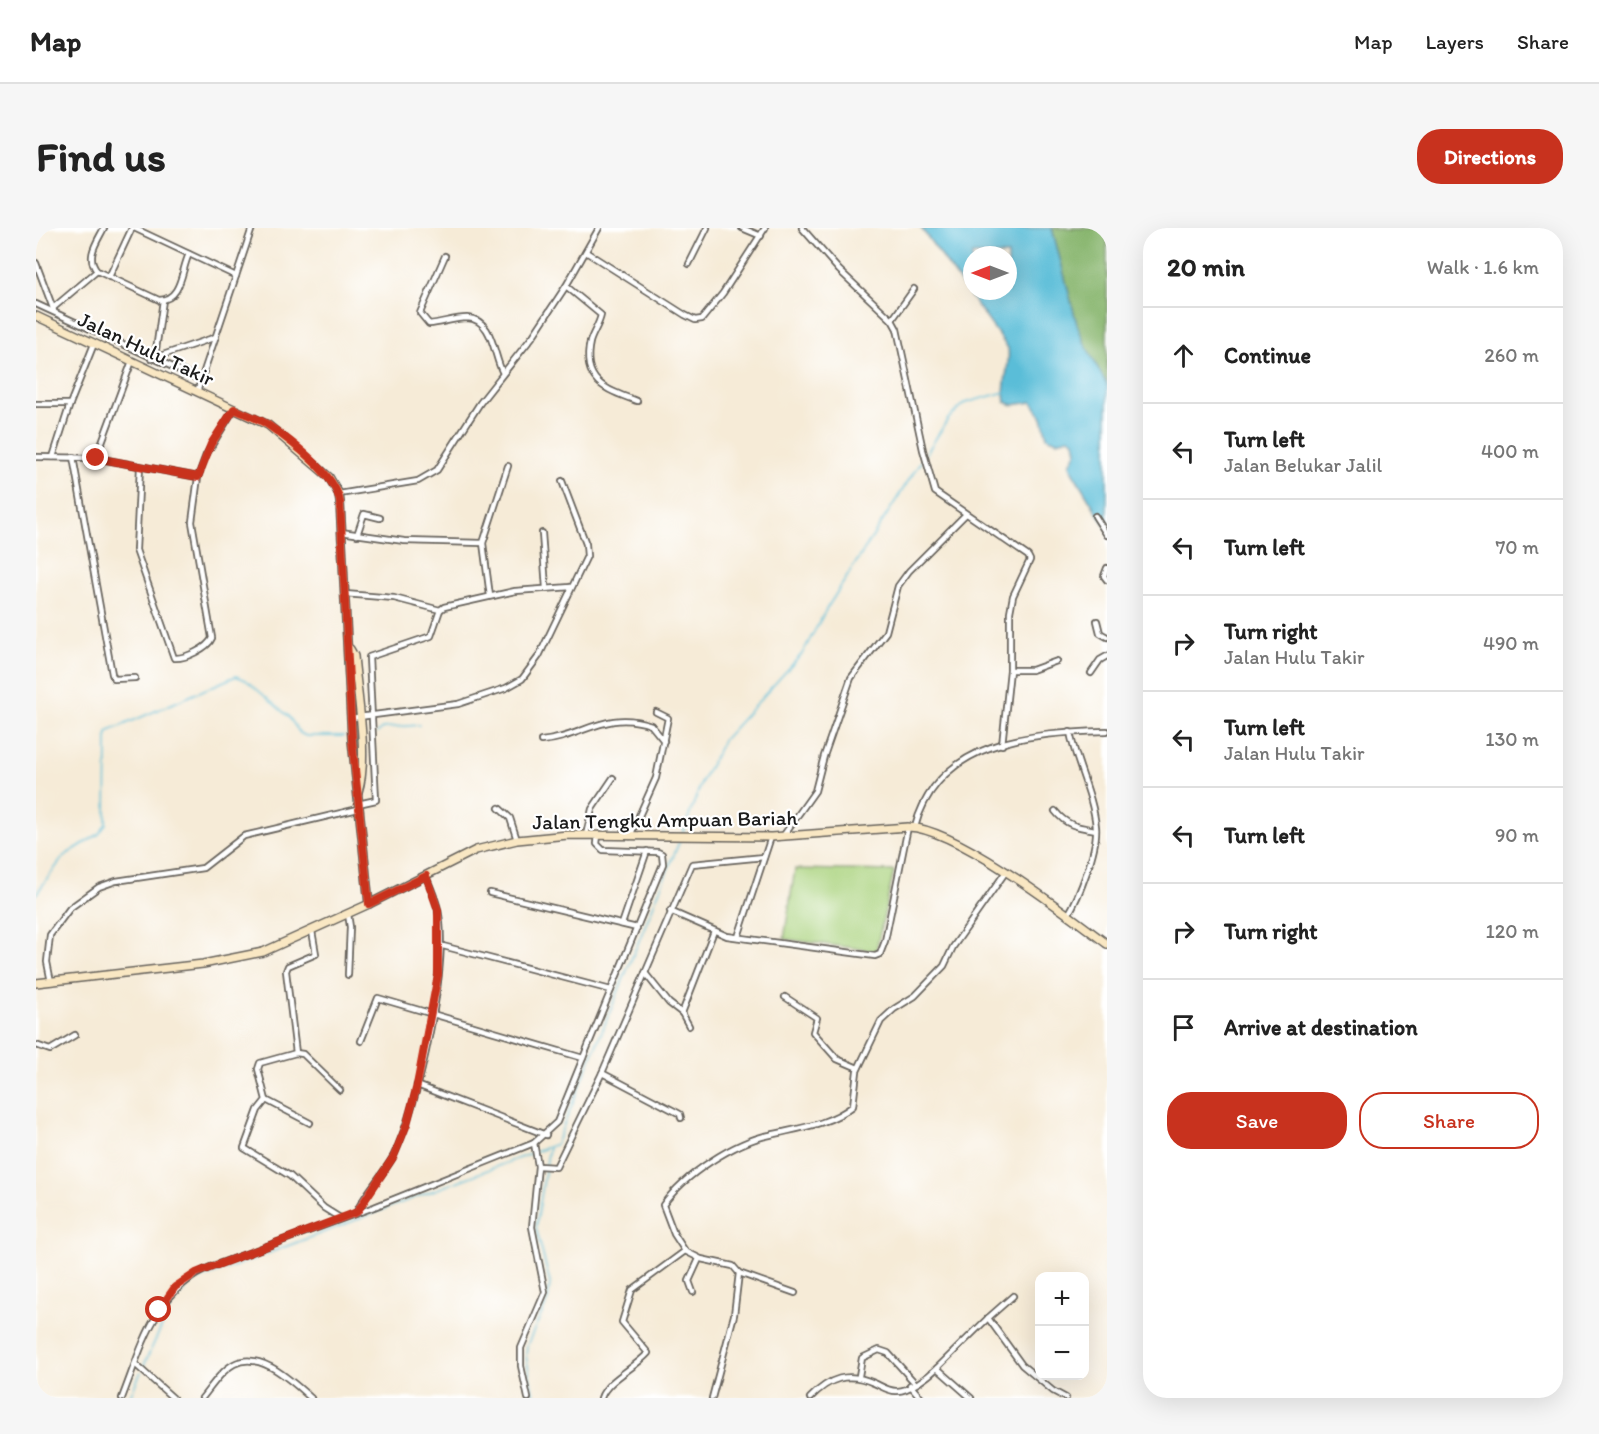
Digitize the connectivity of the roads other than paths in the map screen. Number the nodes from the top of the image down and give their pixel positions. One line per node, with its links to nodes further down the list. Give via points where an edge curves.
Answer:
1 (104, 228): 15 (street, via 91,255)
2 (133, 228): 11 (street); 17 (street)
3 (252, 228): 16 (street)
4 (599, 228): 10 (street)
5 (707, 228): 14 (street)
6 (742, 228): 9 (street)
7 (765, 228): 9 (street)
8 (802, 228): 24 (street)
9 (761, 236): 10 (street, via 702,319 685,315)
10 (586, 252): 18 (street)
11 (189, 254): 16 (street); 20 (street, via 177,291)
12 (445, 256): 29 (street, via 420,313 429,324 468,318 482,324)
13 (36, 263): 22 (street)
14 (689, 264)
15 (97, 271): 17 (street); 22 (street)
16 (237, 276): 25 (street)
17 (109, 277): 20 (street)
18 (566, 286): 29 (street); 32 (street, via 601,315 590,348 597,381 605,390)
19 (914, 290): 24 (street)
20 (163, 300): 27 (street)
21 (36, 304): 22 (street)
22 (54, 311): 27 (street)
23 (36, 316): 26 (main road, Jalan Hulu Takir)
24 (892, 320): 45 (street, via 931,485 939,496)
25 (216, 337): 27 (street); 30 (street)
26 (94, 344): 28 (main road, Jalan Hulu Takir); 34 (street)
27 (153, 358): 30 (street)
28 (132, 362): 31 (main road, Jalan Hulu Takir); 39 (street)
29 (503, 373): 44 (street, via 429,477)
30 (201, 380): 31 (street)
31 (197, 392): 35 (main road, Jalan Hulu Takir)
32 (637, 401)
33 (36, 404): 34 (street)
34 (70, 404): 37 (street)
35 (234, 409): 42 (street, via 211,444); 44 (main road, Jalan Hulu Takir, via 268,425 328,477)
36 (36, 457): 37 (street)
37 (53, 457): 38 (street)
38 (73, 457): 39 (street); 67 (street, via 112,674 118,680)
39 (96, 458): 41 (street)
40 (508, 466): 52 (street)
41 (140, 467): 42 (street); 42 (street, via 136,550 174,658 182,658 210,643 212,638 192,522)
42 (198, 477)
43 (562, 481): 55 (street, via 587,551)
44 (339, 494): 48 (main road)
45 (966, 514): 65 (street, via 1030,560 1013,596); 87 (street, via 898,586 886,632 851,678 815,791)
46 (1095, 516): 51 (street)
47 (380, 518): 50 (street, via 364,514)
48 (341, 532): 50 (street); 57 (main road)
49 (542, 533): 56 (street)
50 (357, 535): 52 (street, via 404,541)
51 (1107, 535)
52 (483, 543): 58 (street)
53 (1107, 568): 54 (street)
54 (1107, 580)
55 (571, 587): 56 (street); 69 (street, via 539,656 522,679 458,704)
56 (546, 588): 58 (street)
57 (345, 594): 59 (street, via 394,598); 62 (main road)
58 (490, 596): 59 (street)
59 (440, 610): 69 (street, via 430,636 368,660)
60 (1097, 621): 61 (street, via 1100,633)
61 (1107, 638)
62 (350, 648): 70 (main road); 71 (main road, via 347,657)
63 (1107, 656): 66 (street)
64 (1057, 661): 65 (street, via 1032,670)
65 (1010, 670): 76 (street)
66 (1091, 673)
67 (135, 678)
68 (656, 712): 75 (street, via 668,718)
69 (371, 716): 70 (street); 79 (street, via 376,800)
70 (360, 717): 71 (street); 78 (main road, via 362,766)
71 (351, 718): 78 (main road)
72 (1107, 731): 73 (street)
73 (1070, 732): 76 (street); 83 (street)
74 (541, 741): 75 (street, via 620,719 651,726)
75 (663, 741): 86 (street, via 656,778)
76 (1002, 745): 82 (street, via 971,755 950,768 936,782)
77 (614, 778): 84 (street, via 592,809)
78 (358, 794): 79 (main road)
79 (358, 807): 95 (main road); 108 (street, via 244,836 203,868 99,887 70,908 50,934 47,962)
80 (499, 808): 89 (street, via 510,818)
81 (1055, 811): 83 (street, via 1072,827)
82 (911, 827): 87 (main road, Jalan Tengku Ampuan Bariah); 92 (main road, Jalan Tengku Ampuan Bariah, via 945,837); 103 (street, via 880,954)
83 (1096, 830): 98 (street, via 1080,895)
84 (586, 835): 85 (main road, Jalan Tengku Ampuan Bariah); 89 (main road, Jalan Tengku Ampuan Bariah)
85 (598, 835): 86 (main road, Jalan Tengku Ampuan Bariah); 90 (street, via 597,844 603,850)
86 (630, 836): 88 (main road, Jalan Tengku Ampuan Bariah)
87 (783, 836): 88 (main road, Jalan Tengku Ampuan Bariah)
88 (771, 837): 91 (street)
89 (516, 840): 93 (main road, Jalan Tengku Ampuan Bariah, via 476,850)
90 (647, 851): 99 (street); 100 (street, via 662,854 663,864)
91 (764, 857): 96 (street, via 692,864); 103 (street)
92 (1005, 873): 98 (main road, Jalan Tengku Ampuan Bariah); 120 (street, via 944,966 915,996 881,1021)
93 (426, 876): 95 (main road, Jalan Tengku Ampuan Bariah); 105 (street, via 438,910)
94 (490, 893): 99 (street)
95 (369, 904): 97 (main road, Jalan Tengku Ampuan Bariah)
96 (670, 911): 102 (street); 106 (street)
97 (348, 914): 101 (main road, Jalan Tengku Ampuan Bariah); 107 (street)
98 (1068, 915): 104 (main road, Jalan Tengku Ampuan Bariah)
99 (622, 924): 100 (street)
100 (637, 928): 110 (street)
101 (312, 931): 108 (main road, Jalan Tengku Ampuan Bariah, via 250,956); 118 (street, via 316,954 288,966 286,971)
102 (714, 931): 103 (street); 112 (street)
103 (738, 938)
104 (1107, 944)
105 (440, 945): 110 (street); 113 (street)
106 (645, 973): 112 (street); 121 (street)
107 (348, 975)
108 (51, 982): 109 (main road, Jalan Tengku Ampuan Bariah)
109 (36, 983)
110 (611, 990): 119 (street)
111 (785, 997): 120 (street, via 817,1018 813,1032 837,1059)
112 (682, 1013): 114 (street)
113 (432, 1014): 116 (street, via 378,998); 119 (street); 122 (street)
114 (689, 1026)
115 (75, 1035): 117 (street, via 50,1050)
116 (361, 1041)
117 (36, 1046)
118 (296, 1053): 123 (street, via 303,1054); 124 (street, via 260,1063)
119 (583, 1058): 127 (street, via 557,1122)
120 (858, 1068): 132 (street, via 856,1101 850,1109 805,1129 735,1145 670,1196 662,1209)
121 (602, 1073): 125 (street); 129 (street, via 556,1167)
122 (417, 1085): 127 (street); 130 (street, via 394,1156)
123 (340, 1090)
124 (266, 1101): 126 (street); 131 (street, via 258,1110 244,1148 276,1166)
125 (681, 1118)
126 (310, 1123)
127 (546, 1135): 128 (street)
128 (534, 1145): 129 (street); 130 (street)
129 (540, 1166): 147 (street, via 532,1227 545,1292 521,1348)
130 (357, 1212): 131 (street)
131 (340, 1218): 139 (street, via 196,1273 169,1295)
132 (685, 1251): 133 (street); 148 (street, via 630,1293 622,1322 648,1353 636,1367 610,1383)
133 (699, 1258): 134 (street, via 732,1266); 135 (street, via 688,1281)
134 (739, 1273): 136 (street); 149 (street, via 727,1347)
135 (693, 1292)
136 (795, 1293)
137 (1013, 1296): 138 (street)
138 (988, 1318): 140 (street); 153 (street, via 1022,1365)
139 (136, 1365): 143 (street); 144 (street)
140 (937, 1368): 142 (street); 152 (street)
141 (859, 1376): 142 (street, via 894,1391); 142 (street, via 862,1358 879,1350 888,1353); 150 (street, via 840,1378)
142 (913, 1384): 151 (street)
143 (122, 1398)
144 (174, 1398)
145 (202, 1398): 146 (street, via 234,1364 249,1361 276,1369)
146 (311, 1398)
147 (528, 1398)
148 (601, 1398)
149 (712, 1398)
150 (810, 1398)
151 (921, 1398)
152 (971, 1398)
153 (1066, 1398)

